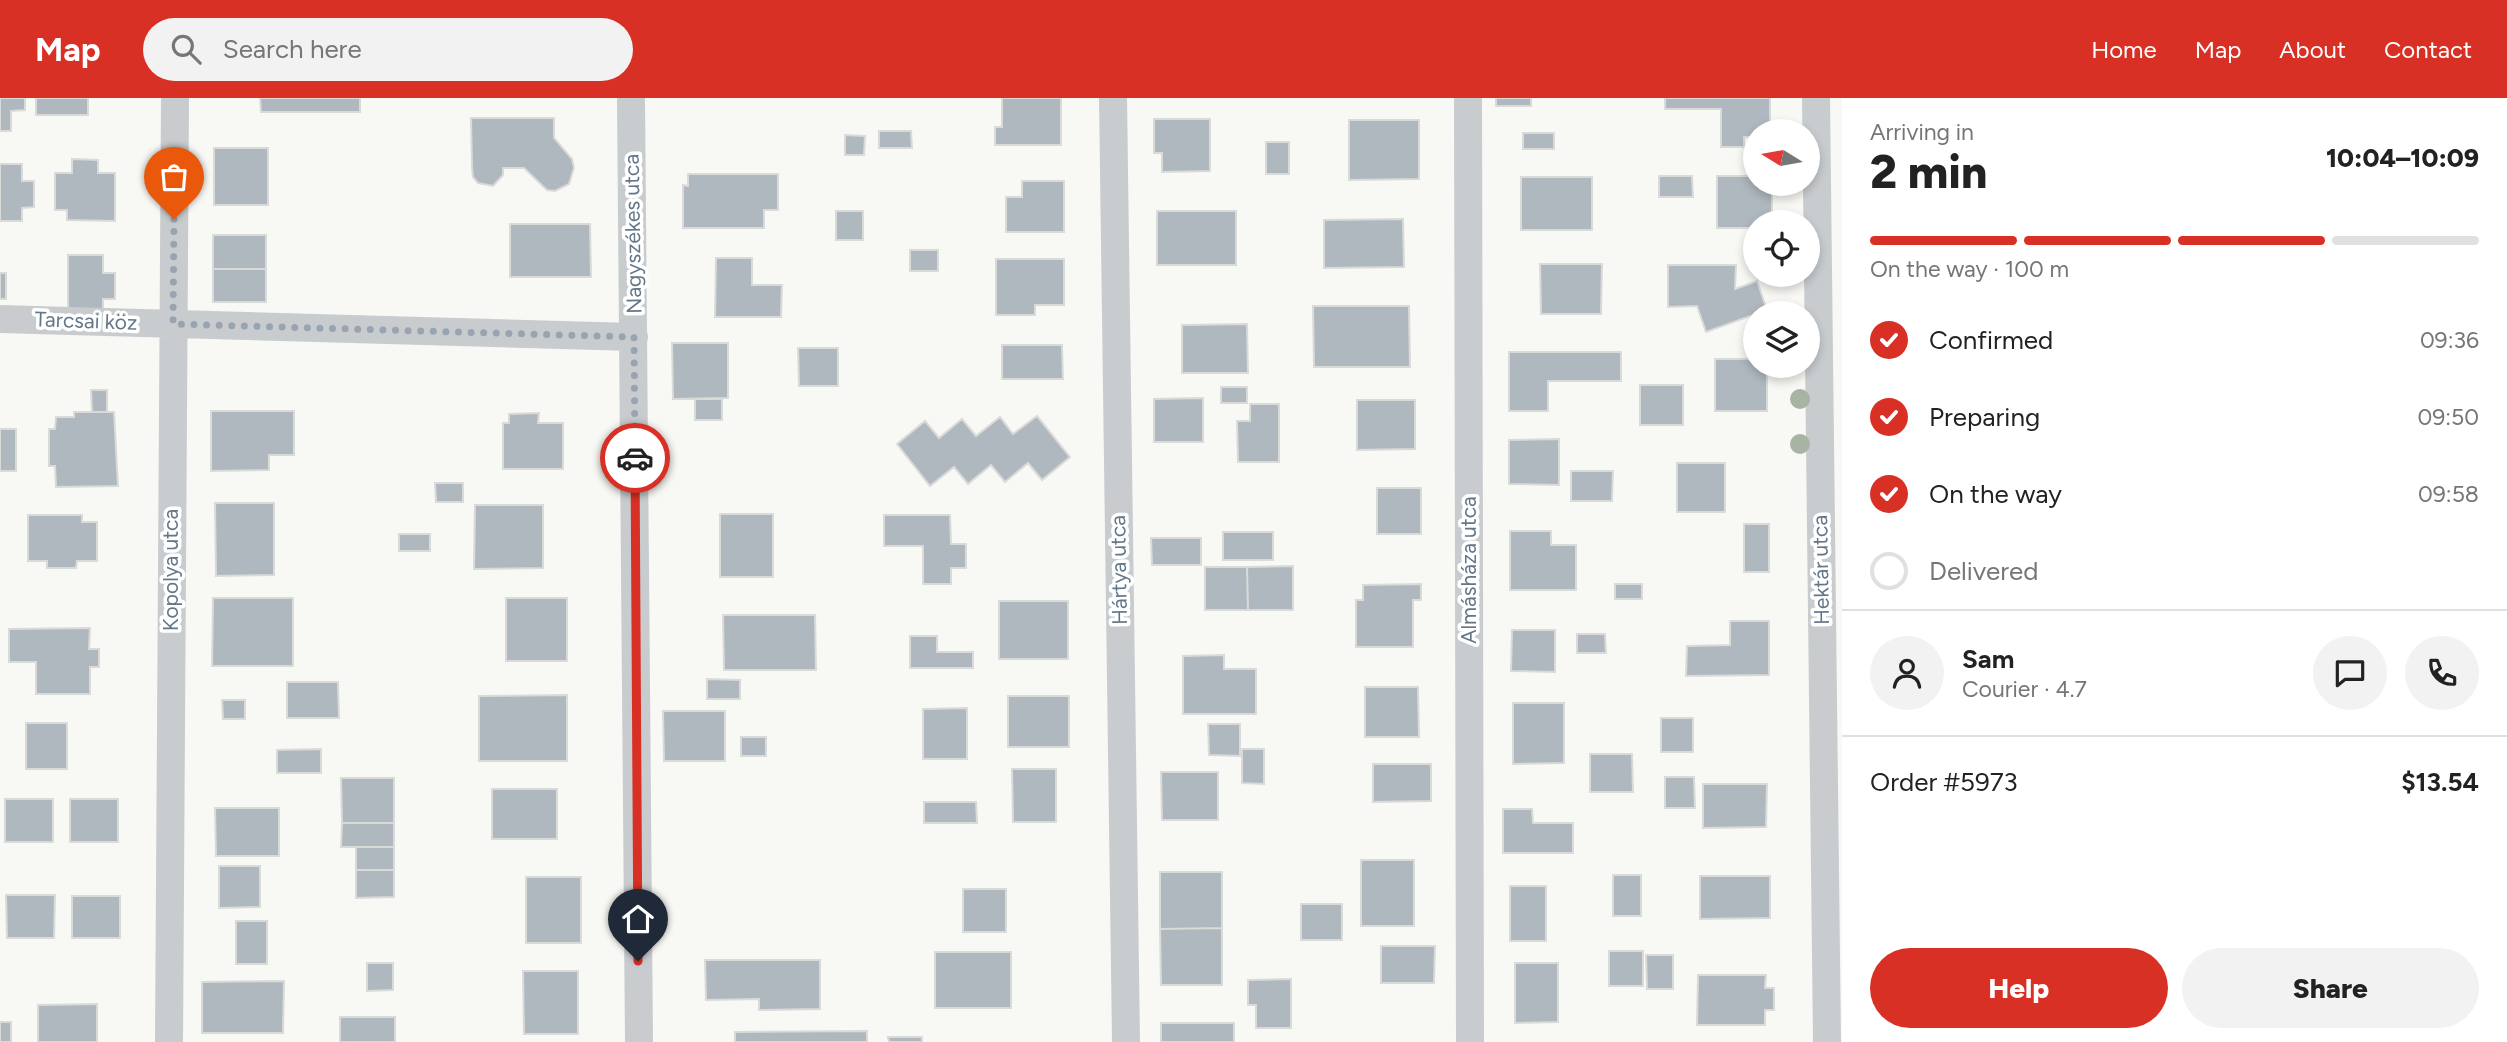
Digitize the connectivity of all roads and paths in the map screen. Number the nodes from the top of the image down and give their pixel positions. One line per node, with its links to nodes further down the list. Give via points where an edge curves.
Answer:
1 (175, 98): 7 (street, Kopolya utca)
2 (631, 98): 8 (street, Nagyszékes utca)
3 (1113, 98): 11 (street, Hártya utca)
4 (1468, 98): 12 (street, Almásháza utca)
5 (1816, 98): 13 (street, Hektár utca)
6 (0, 319): 7 (street, Tarcsai köz)
7 (173, 324): 8 (street, Tarcsai köz); 9 (street, Kopolya utca)
8 (634, 337): 10 (street, Nagyszékes utca)
9 (169, 1042)
10 (639, 1042)
11 (1126, 1042)
12 (1470, 1042)
13 (1827, 1042)

